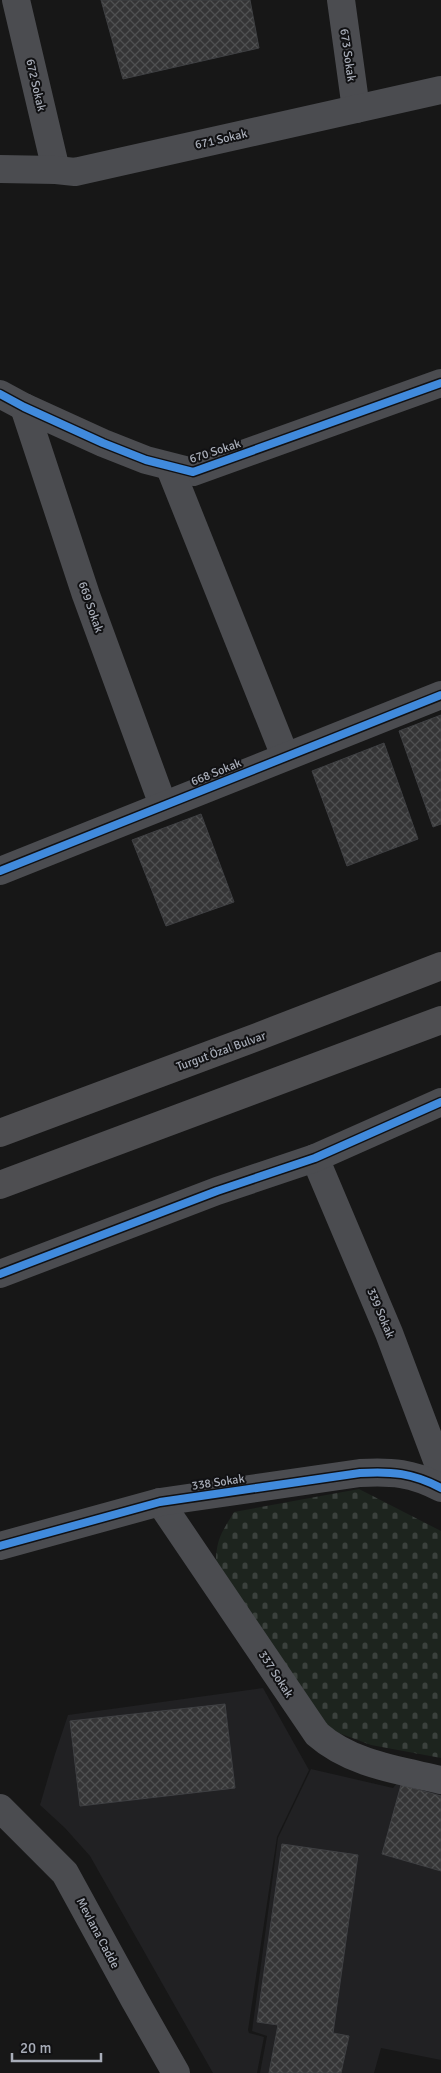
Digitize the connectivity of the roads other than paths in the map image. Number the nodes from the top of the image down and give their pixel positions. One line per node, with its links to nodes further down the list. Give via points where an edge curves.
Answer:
1 (16, 0): 6 (street, 672 Sokak)
2 (341, 0): 4 (street, 673 Sokak)
3 (441, 90): 4 (street, 671 Sokak)
4 (356, 109): 6 (street, 671 Sokak, via 75,172)
5 (0, 169): 6 (street, 671 Sokak)
6 (56, 170)
7 (441, 382): 10 (street, 670 Sokak, via 193,472)
8 (0, 394): 9 (street, 670 Sokak)
9 (24, 407): 10 (street, 670 Sokak, via 103,443); 13 (street, 669 Sokak, via 86,595)
10 (170, 468): 12 (street)
11 (441, 695): 12 (street, 668 Sokak)
12 (285, 756): 13 (street, 668 Sokak)
13 (163, 805): 14 (street, 668 Sokak)
14 (0, 871)
15 (441, 966): 18 (highway, Turgut Özal Bulvar)
16 (441, 1020): 20 (highway)
17 (441, 1102): 19 (street)
18 (0, 1133)
19 (315, 1158): 21 (street, via 217,1191); 22 (street, 339 Sokak, via 390,1333)
20 (0, 1185)
21 (0, 1274)
22 (441, 1471)
23 (441, 1488): 24 (street, 338 Sokak, via 389,1472 360,1473)
24 (160, 1502): 25 (street, 338 Sokak); 26 (street, 337 Sokak, via 317,1734 331,1746 358,1759)
25 (0, 1546)
26 (441, 1780)
27 (0, 1808): 28 (street, Mevlana Cadde)
28 (11, 1833): 29 (street, Mevlana Cadde, via 66,1873)
29 (176, 2073)

